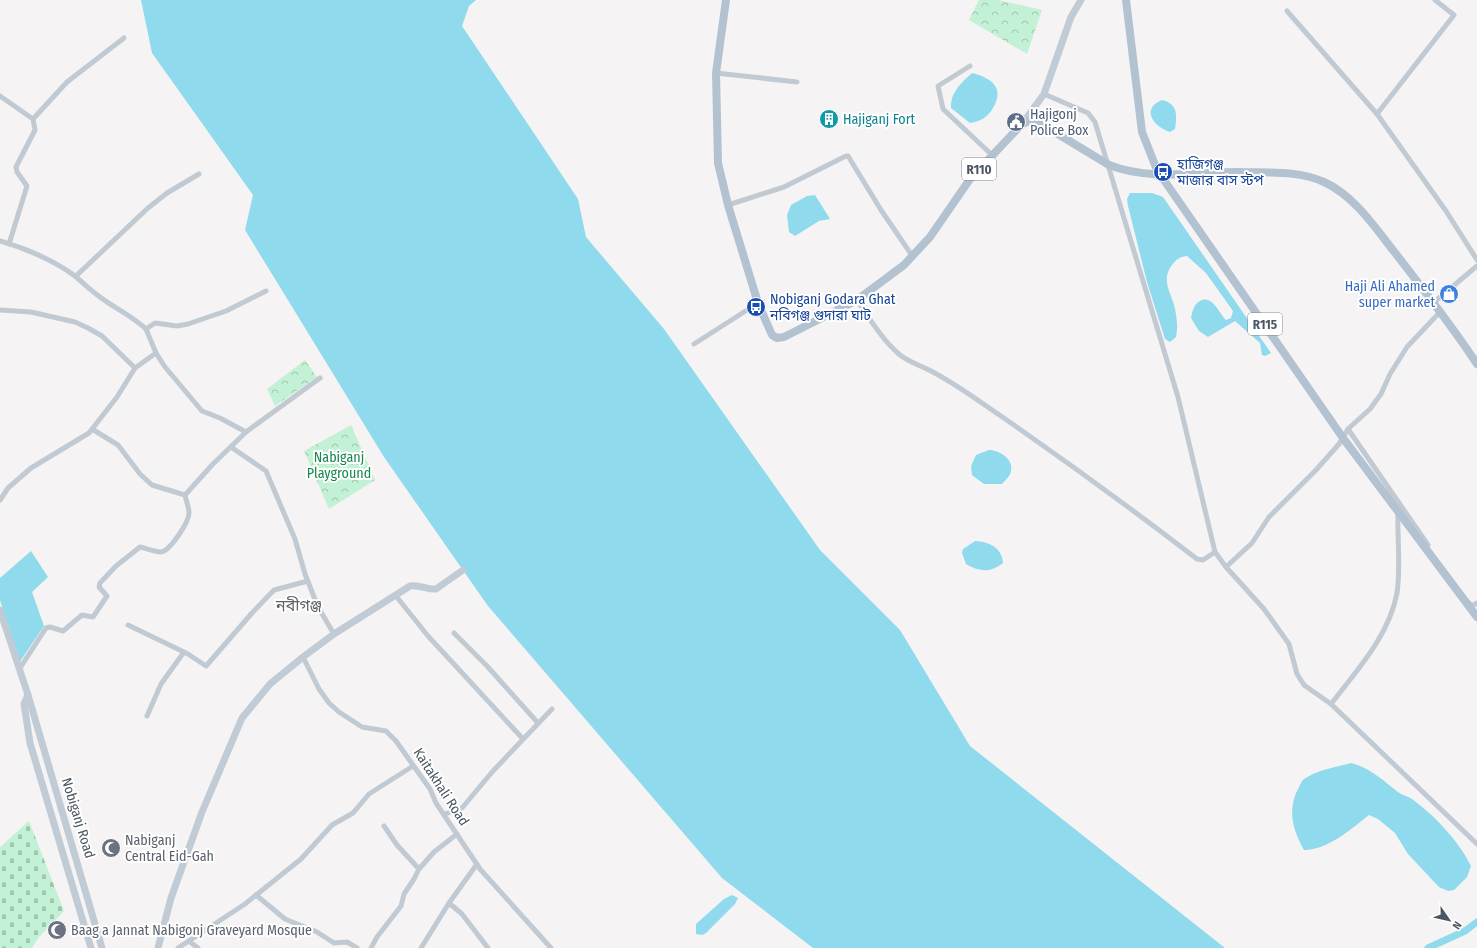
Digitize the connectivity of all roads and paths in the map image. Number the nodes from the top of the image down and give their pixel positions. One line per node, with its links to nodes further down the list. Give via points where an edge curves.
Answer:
1 (726, 0): 8 (main road, R110)
2 (1081, 0): 10 (main road, via 1071,17)
3 (1126, 0): 18 (main road, R115, via 1142,132)
4 (1435, 0): 12 (street, via 1454,15)
5 (1287, 11): 12 (street)
6 (124, 38): 13 (street, via 66,82)
7 (970, 66): 15 (street, via 938,86 943,109)
8 (716, 73): 9 (street); 19 (main road, R110, via 718,163)
9 (797, 82)
10 (1044, 94): 14 (main road); 16 (street, via 1073,105 1092,117)
11 (0, 96): 13 (street)
12 (1377, 114): 23 (street, via 1446,211)
13 (33, 119): 21 (street, via 35,130 16,167 27,186)
14 (1022, 124): 15 (main road, R110); 16 (main road, via 1030,121 1043,125)
15 (992, 155): 22 (main road, R110, via 970,179 933,233)
16 (1109, 165): 18 (main road, via 1147,174); 46 (street, via 1178,398)
17 (199, 174): 25 (street, via 148,208)
18 (1160, 174): 28 (main road, via 1296,174 1328,184 1349,198); 41 (main road, R115)
19 (728, 204): 22 (street, via 784,187 848,156); 29 (main road, R110)
20 (0, 241): 21 (street)
21 (9, 244): 25 (street, via 53,262)
22 (913, 256): 27 (main road, R110)
23 (1477, 260)
24 (1477, 266): 28 (street)
25 (76, 276): 32 (street, via 95,294 136,320)
26 (266, 291): 32 (street, via 211,317 177,326 154,323)
27 (857, 300): 29 (main road, R110, via 784,337 777,338 768,329); 46 (street, via 878,331 900,355 930,370 998,414 1091,479 1197,559 1203,560)
28 (1433, 303): 31 (main road)
29 (758, 304): 33 (street)
30 (0, 310): 36 (street, via 30,312 75,322 102,336)
31 (1440, 312): 35 (main road); 39 (street, via 1407,347 1370,409)
32 (146, 330): 34 (street)
33 (694, 344)
34 (156, 353): 36 (street); 40 (street, via 202,411)
35 (1477, 364)
36 (135, 368): 38 (street)
37 (320, 378): 40 (street)
38 (92, 429): 43 (street, via 118,445 140,474 152,485); 44 (street, via 31,468 8,488)
39 (1348, 429): 41 (street); 51 (street, via 1470,605)
40 (246, 432): 42 (street)
41 (1343, 438): 45 (main road, R115); 47 (street, via 1316,470 1269,517 1252,543)
42 (231, 447): 43 (street); 49 (street, via 266,471 295,539)
43 (185, 495): 59 (street, via 189,517 182,532 166,549 161,552 140,547 133,551 100,583 99,587 107,596 93,617 82,615 63,631 46,628)
44 (0, 500)
45 (1398, 510): 53 (main road, R115); 61 (street, via 1398,576 1392,614 1385,630)
46 (1215, 552): 47 (street)
47 (1226, 567): 61 (street, via 1264,609 1289,644 1300,680)
48 (463, 570): 50 (main road, via 431,590 413,585)
49 (308, 581): 56 (street, via 318,607); 57 (street, via 274,590 206,666)
50 (396, 596): 56 (main road); 65 (street, via 428,636)
51 (1477, 603)
52 (0, 610): 59 (main road, Nobiganj Road)
53 (1477, 617)
54 (128, 625): 57 (street)
55 (454, 633): 64 (street)
56 (334, 634): 58 (main road)
57 (184, 652): 63 (street, via 161,684)
58 (302, 657): 66 (street, Kaitakhali Road, via 329,703 362,727 386,731); 78 (main road, via 270,684 242,718 202,812 172,898)
59 (20, 668): 60 (main road, Nobiganj Road)
60 (28, 694): 76 (main road, Nobiganj Road, via 24,704 30,744); 77 (main road, Nobiganj Road)
61 (1331, 704): 70 (street)
62 (552, 709): 64 (street)
63 (147, 716)
64 (538, 723): 65 (street)
65 (523, 739): 67 (street, via 462,808)
66 (414, 766): 67 (street, Kaitakhali Road); 73 (street, via 369,794 353,813 332,824 301,859)
67 (445, 814): 69 (street, Kaitakhali Road)
68 (384, 826): 72 (street)
69 (457, 834): 71 (street, Kaitakhali Road); 72 (street, via 434,852)
70 (1477, 844)
71 (477, 864): 74 (street); 85 (street, Kaitakhali Road)
72 (419, 869): 82 (street, via 404,894 401,906)
73 (256, 895): 75 (street); 81 (street, via 285,919 317,932 334,943 347,942)
74 (449, 903): 83 (street); 84 (street, via 462,914)
75 (190, 942): 79 (street); 80 (street)
76 (91, 948)
77 (102, 948)
78 (158, 948)
79 (178, 948)
80 (198, 948)
81 (357, 948)
82 (371, 948)
83 (421, 948)
84 (488, 948)
85 (551, 948)

